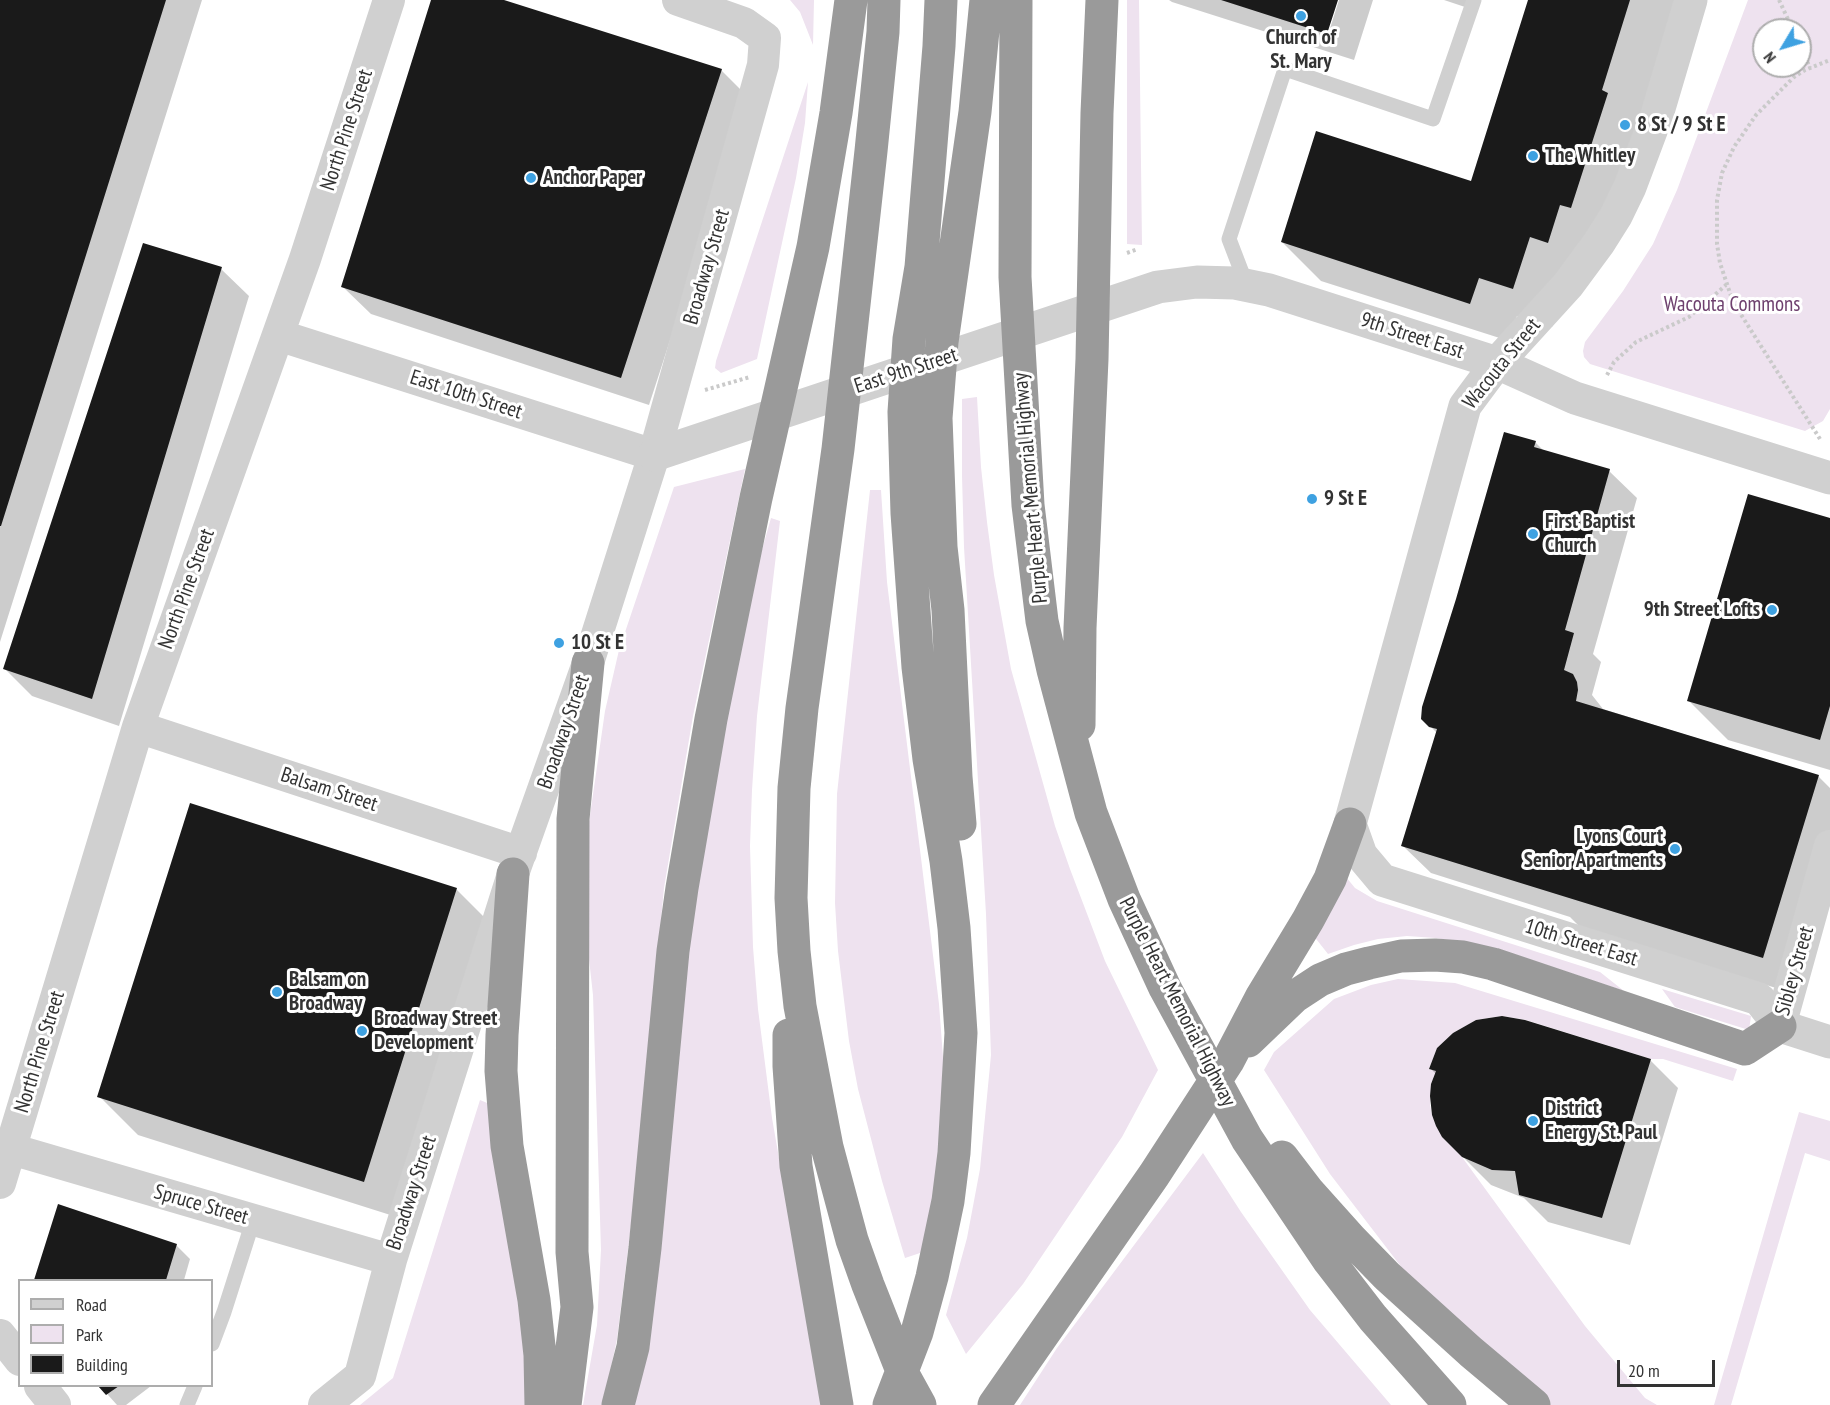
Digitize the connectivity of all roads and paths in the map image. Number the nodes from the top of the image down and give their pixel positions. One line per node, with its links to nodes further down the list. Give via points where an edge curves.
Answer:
1 (389, 0): 19 (street, North Pine Street)
2 (678, 0): 23 (street, Broadway Street, via 744,23 765,39 763,65)
3 (851, 0): 51 (highway, via 813,247 753,510 682,888 633,1347)
4 (884, 0): 28 (highway, via 838,449 802,708)
5 (941, 0): 37 (highway, via 921,267 909,339 904,412 918,667 958,977 961,1033)
6 (986, 0): 37 (highway, via 975,112 942,342 936,418 970,1010 967,1119)
7 (1016, 0): 30 (highway, Purple Heart Memorial Highway, via 1015,277 1032,540 1042,621 1053,670 1091,813)
8 (1102, 0): 30 (highway, via 1079,726)
9 (1474, 0): 17 (lane, via 1433,118 1285,69 1229,239)
10 (1691, 0): 20 (street, Wacouta Street, via 1657,115 1616,216 1574,277)
11 (1779, 0): 12 (path)
12 (1787, 18)
13 (1830, 60): 14 (path)
14 (1812, 67)
15 (1793, 78): 16 (path, via 1756,115 1722,173 1717,200 1717,244)
16 (1726, 285): 21 (path, via 1689,317 1636,342 1614,362); 22 (path)
17 (1247, 286): 18 (street, 9th Street East, via 1197,282); 20 (street, 9th Street East)
18 (1158, 287): 23 (street, East 9th Street)
19 (278, 335): 23 (street, East 10th Street); 26 (street, North Pine Street)
20 (1497, 363): 24 (street, 9th Street East, via 1575,398); 27 (street, Wacouta Street, via 1462,411)
21 (1606, 376)
22 (1823, 444)
23 (654, 455): 25 (street, Broadway Street)
24 (1830, 478)
25 (588, 663): 31 (street, Broadway Street); 50 (highway, via 573,819 572,1252 576,1307)
26 (138, 727): 31 (street, Balsam Street); 36 (street, North Pine Street)
27 (1350, 824): 33 (highway, via 1330,879); 34 (street, 10th Street East, via 1360,855 1382,880 1759,999)
28 (792, 845): 52 (highway, via 789,1066 795,1155); 54 (highway, via 796,973 827,1147 868,1285)
29 (1830, 846): 34 (street, Sibley Street)
30 (1107, 853): 32 (highway, Purple Heart Memorial Highway)
31 (517, 864): 40 (street, Broadway Street); 49 (highway, via 501,1071 507,1146 534,1300)
32 (1165, 988): 56 (highway, Purple Heart Memorial Highway, via 1226,1103 1287,1201 1373,1318); 57 (highway, via 1241,1107 1308,1191 1428,1315)
33 (1267, 1006): 34 (highway, via 1294,997 1346,969 1401,956 1435,955 1493,964 1745,1049); 55 (highway)
34 (1780, 1026): 35 (street)
35 (1830, 1042)
36 (11, 1149): 38 (street, North Pine Street); 39 (street, Spruce Street)
37 (954, 1153): 53 (highway, via 932,1277 917,1332)
38 (0, 1184)
39 (253, 1221): 40 (street, Spruce Street); 42 (lane)
40 (391, 1260): 48 (street, Broadway Street, via 360,1376)
41 (0, 1335): 43 (street)
42 (213, 1341)
43 (18, 1358)
44 (41, 1387): 46 (street)
45 (195, 1387): 47 (lane)
46 (55, 1405)
47 (187, 1405)
48 (324, 1405)
49 (541, 1405)
50 (565, 1405)
51 (618, 1405)
52 (837, 1405)
53 (889, 1405)
54 (920, 1405)
55 (994, 1405)
56 (1450, 1405)
57 (1534, 1405)

